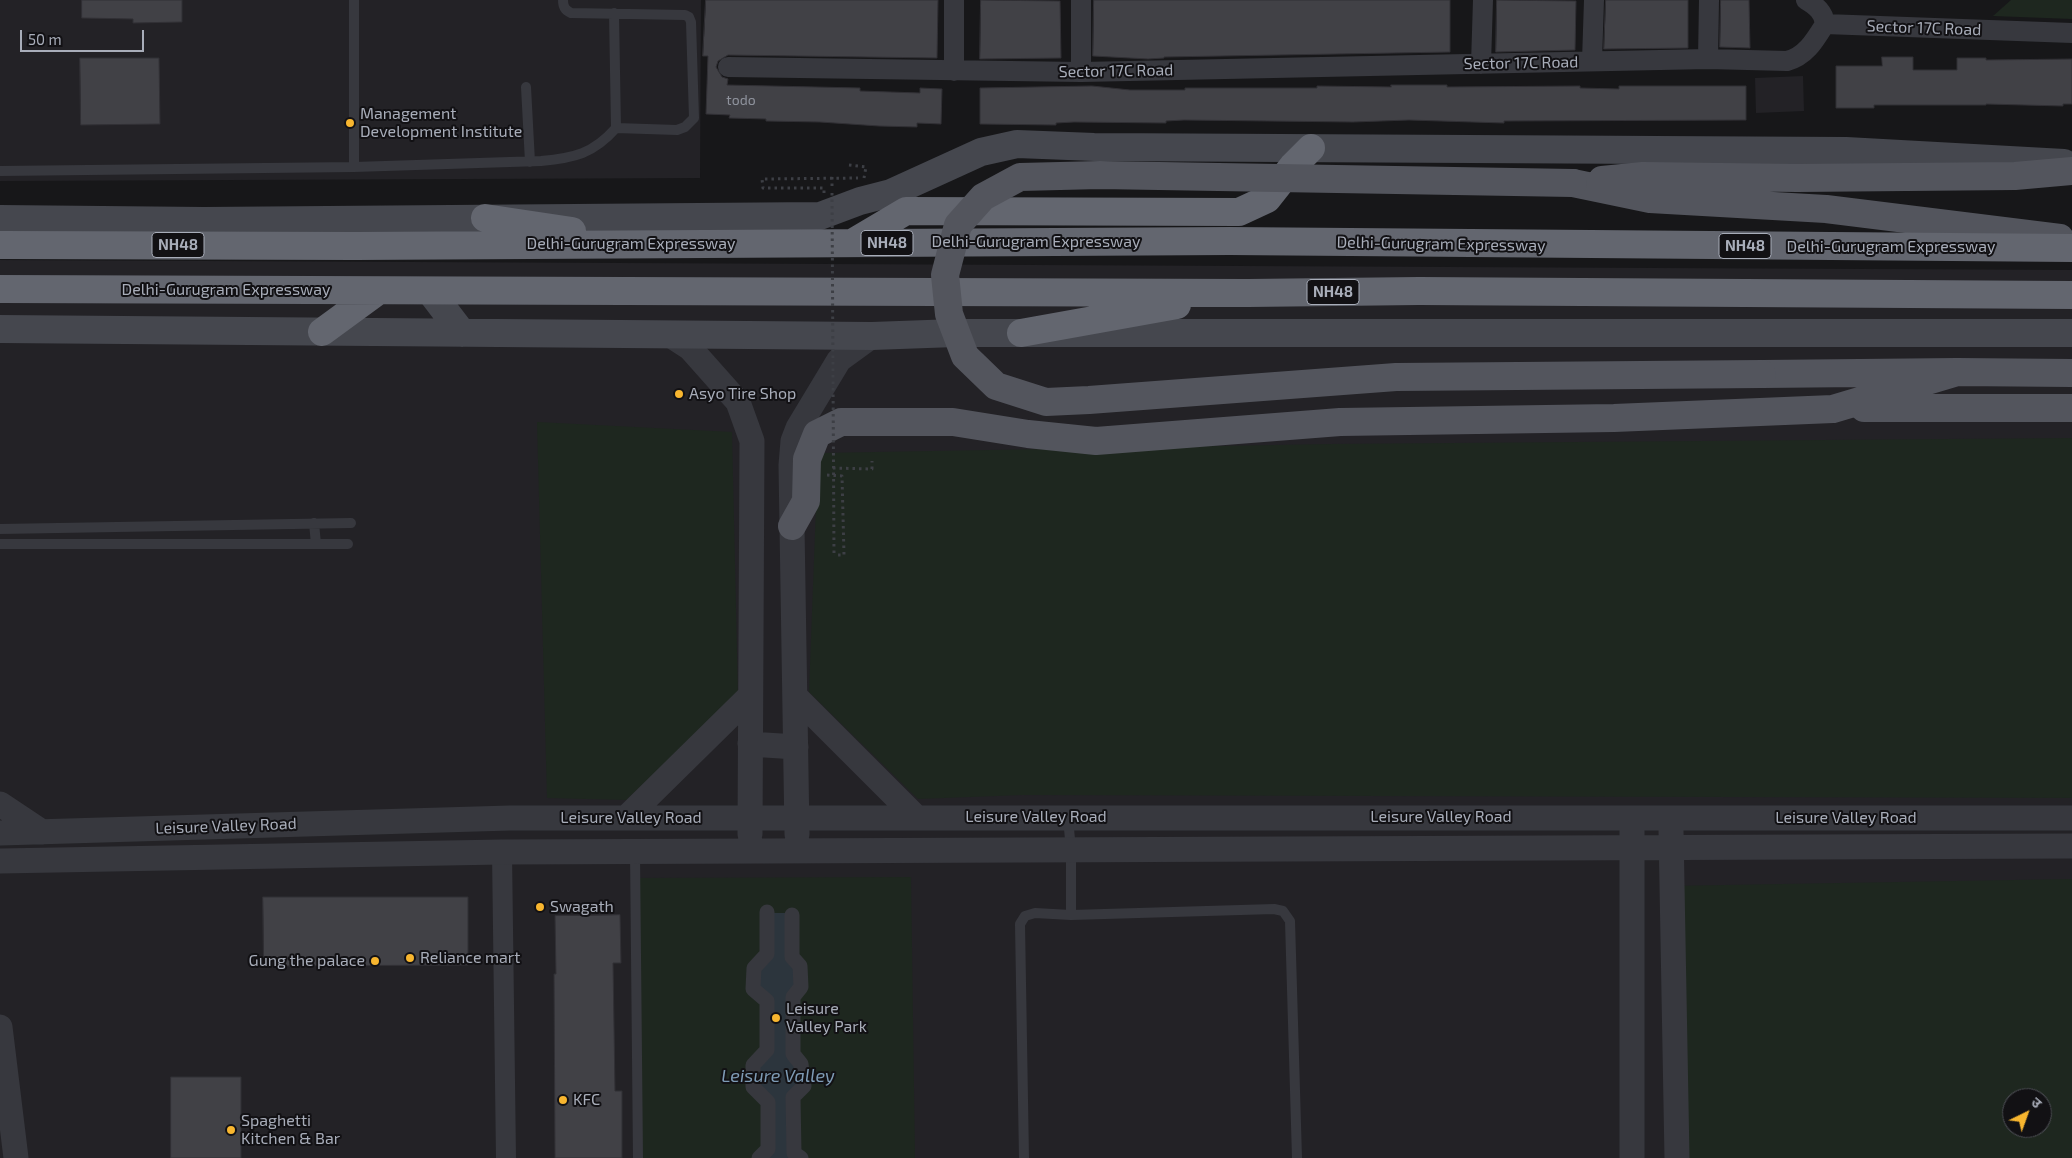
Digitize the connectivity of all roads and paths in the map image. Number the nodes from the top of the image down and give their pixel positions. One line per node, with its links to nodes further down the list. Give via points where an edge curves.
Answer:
1 (354, 0): 24 (lane)
2 (563, 0): 9 (lane, via 566,11 571,13)
3 (954, 0): 16 (street)
4 (1081, 0): 17 (street)
5 (1483, 0): 14 (street)
6 (1594, 0): 13 (street)
7 (1709, 0): 12 (street)
8 (1806, 0): 10 (street, via 1820,11)
9 (614, 13): 19 (lane); 19 (lane, via 689,17 694,118 685,128 677,130)
10 (1825, 24): 11 (street, Sector 17C Road); 12 (street, Sector 17C Road, via 1811,46 1787,61)
11 (2072, 33)
12 (1708, 59): 13 (street, Sector 17C Road)
13 (1592, 61): 14 (street, Sector 17C Road)
14 (1481, 64): 17 (street, Sector 17C Road)
15 (728, 67): 16 (street, Sector 17C Road)
16 (954, 71): 17 (street, Sector 17C Road)
17 (1081, 72)
18 (526, 87): 21 (lane)
19 (616, 128): 21 (lane, via 591,151 570,158)
20 (1311, 148): 22 (main road, via 1846,151); 30 (main road, via 1017,144 981,152 891,193 820,216); 33 (highway, via 1267,199 1239,212 906,211)
21 (530, 162): 24 (lane)
22 (2072, 164)
23 (849, 165): 27 (path, via 866,167 865,178)
24 (354, 167): 25 (lane)
25 (0, 171)
26 (2072, 171): 28 (main road, via 2015,176 1644,176)
27 (832, 177): 29 (path, via 762,179 762,188 824,188); 54 (path, bridge)
28 (1573, 183): 32 (main road, via 1650,199 1826,209); 49 (main road, bridge, via 1020,176 983,197 958,225 944,274 949,314 965,356 996,386 1046,402 1396,377)
29 (824, 193)
30 (485, 218): 31 (main road); 34 (highway)
31 (0, 219)
32 (2072, 240)
33 (851, 243): 34 (highway, Delhi-Gurugram Expressway / NH48); 36 (highway, Delhi-Gurugram Expressway / NH48, via 1230,241)
34 (665, 244): 35 (highway, Delhi-Gurugram Expressway / NH48)
35 (0, 245)
36 (2072, 248)
37 (0, 289): 38 (highway, Delhi-Gurugram Expressway / NH48)
38 (367, 291): 39 (highway, Delhi-Gurugram Expressway / NH48); 43 (highway)
39 (430, 291): 40 (highway, Delhi-Gurugram Expressway / NH48); 44 (main road)
40 (1248, 293): 41 (highway, Delhi-Gurugram Expressway / NH48); 45 (highway)
41 (2072, 295)
42 (0, 329): 43 (main road)
43 (322, 332): 44 (main road)
44 (462, 333): 47 (main road)
45 (1021, 333): 46 (main road); 48 (main road)
46 (2072, 333)
47 (670, 335): 48 (main road); 65 (street, via 690,348 738,402 752,441)
48 (872, 336): 58 (street, via 840,360 798,428 790,465)
49 (1957, 372): 50 (main road); 51 (main road)
50 (2072, 373)
51 (1833, 408): 52 (main road); 58 (main road, via 1614,418 1340,422 1096,441 953,422 841,422 817,434 807,459 806,501)
52 (2072, 408)
53 (872, 461): 54 (path, via 872,469)
54 (833, 468): 55 (path, bridge, via 833,477 834,487 834,555 844,555 842,476 834,475)
55 (827, 475)
56 (351, 522): 57 (lane)
57 (314, 523): 59 (lane); 63 (lane)
58 (792, 526): 66 (street)
59 (63, 528): 60 (lane); 62 (lane)
60 (0, 529)
61 (0, 544): 62 (lane)
62 (65, 544): 63 (lane)
63 (316, 544): 64 (lane)
64 (348, 544)
65 (749, 697): 67 (street); 75 (street)
66 (796, 697): 68 (street); 71 (street)
67 (750, 744): 68 (street); 76 (street)
68 (796, 747): 70 (street)
69 (0, 804): 78 (street)
70 (798, 817): 71 (street, Leisure Valley Road); 76 (street, Leisure Valley Road); 85 (street)
71 (916, 817): 72 (street, Leisure Valley Road)
72 (1068, 817): 73 (street, Leisure Valley Road); 83 (lane)
73 (1632, 817): 74 (street, Leisure Valley Road); 80 (street)
74 (1670, 817): 77 (street, Leisure Valley Road); 81 (street)
75 (626, 818): 76 (street, Leisure Valley Road); 78 (street, Leisure Valley Road, via 510,818)
76 (750, 818): 84 (street)
77 (2072, 818)
78 (42, 832): 79 (street, Leisure Valley Road)
79 (0, 833)
80 (1631, 846): 81 (street, Leisure Valley Road); 83 (street, Leisure Valley Road); 100 (street)
81 (1672, 846): 82 (street, Leisure Valley Road); 101 (street)
82 (2072, 846)
83 (1071, 850): 85 (street, Leisure Valley Road); 90 (lane)
84 (749, 851): 85 (street, Leisure Valley Road); 87 (street, Leisure Valley Road)
85 (797, 851)
86 (502, 852): 87 (street, Leisure Valley Road); 88 (street, Leisure Valley Road); 94 (street)
87 (635, 852): 95 (lane)
88 (0, 861)
89 (767, 912): 96 (street, via 767,954 754,968 753,989 767,1001 768,1050 753,1065 753,1087 768,1102 768,1149)
90 (1071, 915): 98 (lane, via 1035,913 1025,916 1020,924); 99 (lane, via 1283,911 1290,921)
91 (792, 916): 97 (street, via 792,957 800,966 801,987 793,997 793,1054 801,1064 804,1086 793,1097 794,1153)
92 (0, 1027): 93 (street)
93 (16, 1158)
94 (506, 1158)
95 (638, 1158)
96 (759, 1158)
97 (801, 1158)
98 (1024, 1158)
99 (1297, 1158)
100 (1632, 1158)
101 (1677, 1158)

